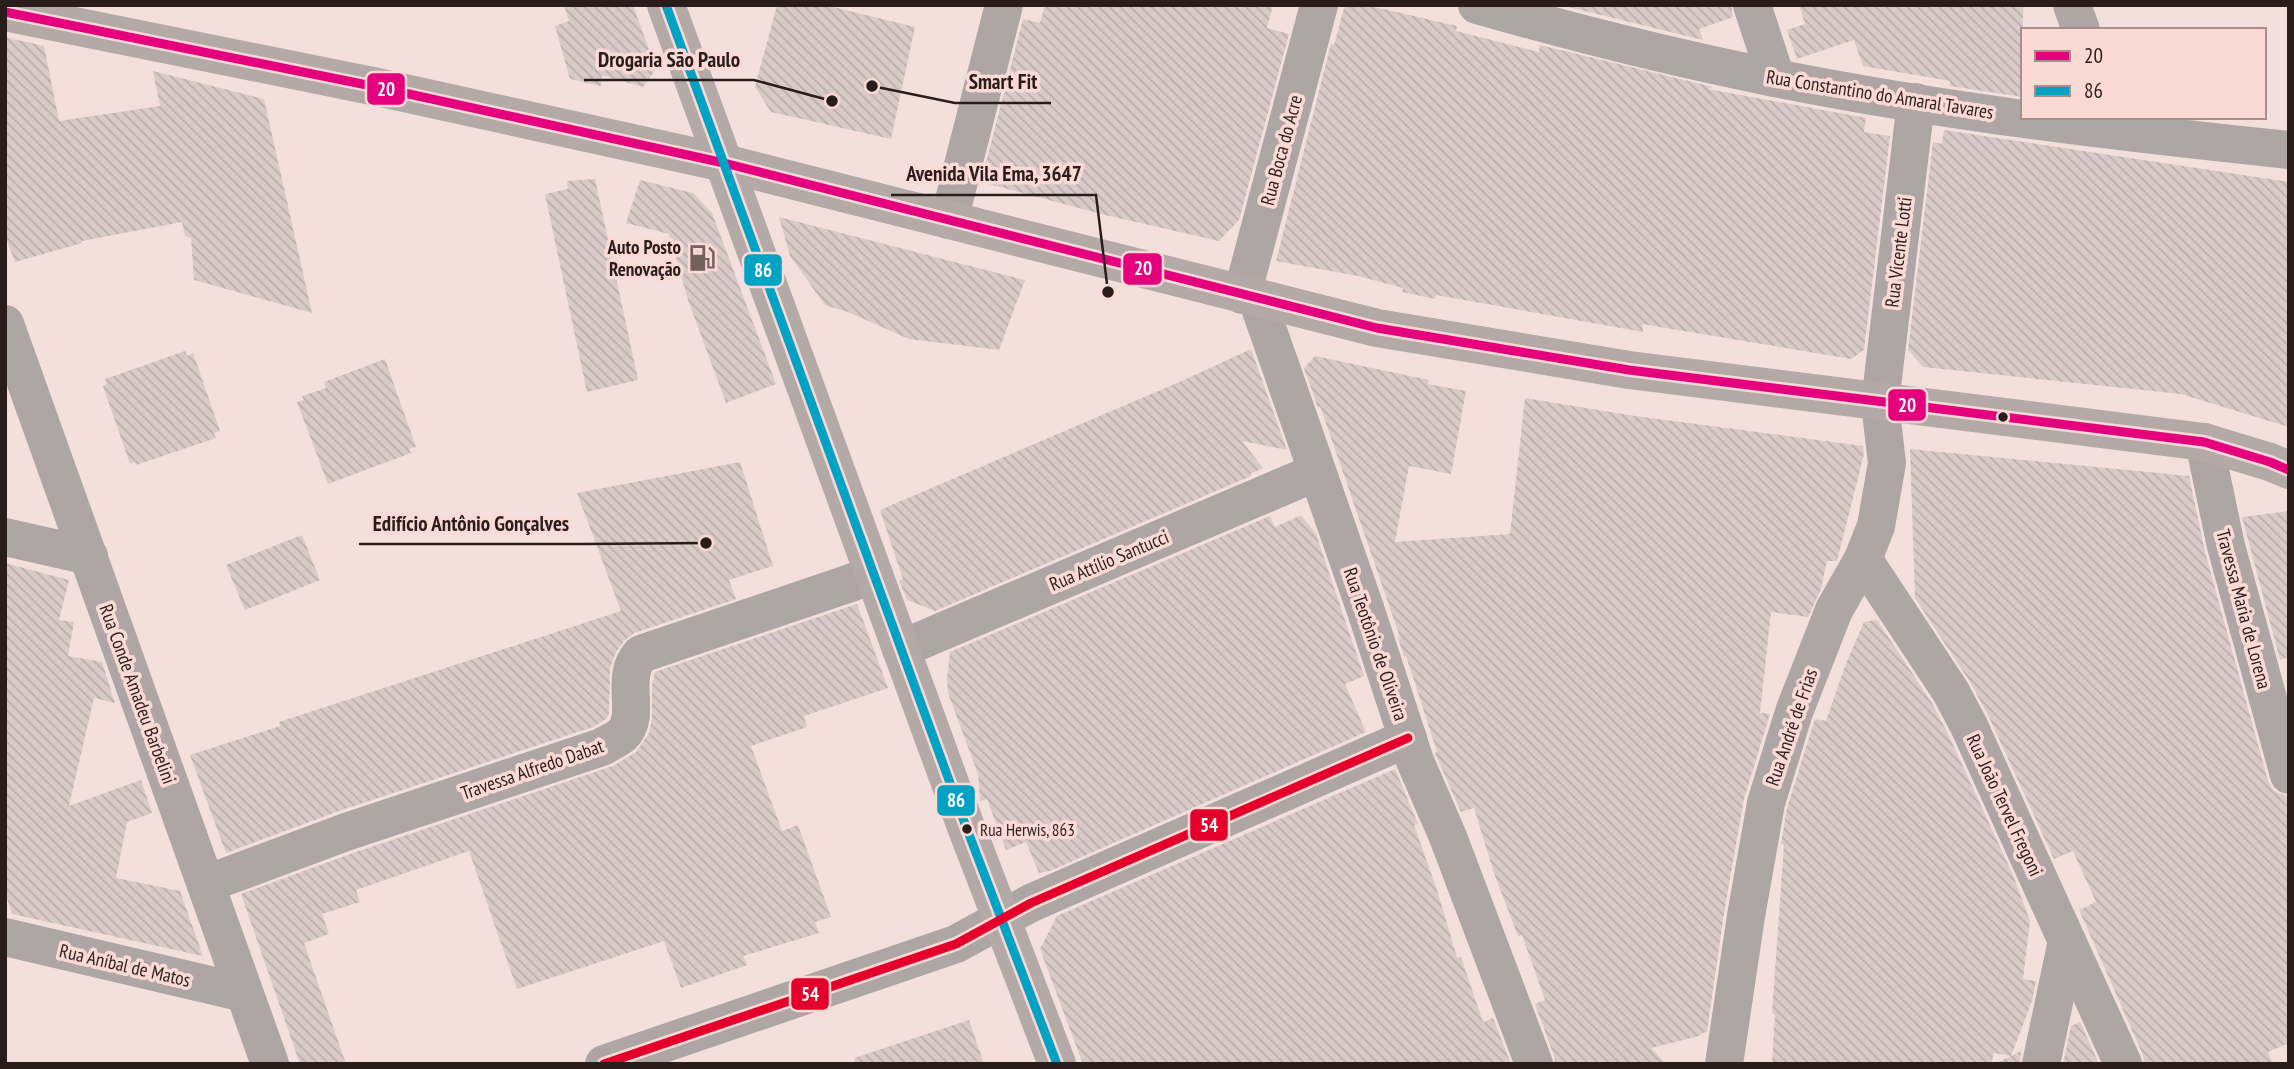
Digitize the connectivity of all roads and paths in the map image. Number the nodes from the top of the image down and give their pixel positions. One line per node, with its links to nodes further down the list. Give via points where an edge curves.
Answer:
1 (666, 5): 15 (main road)
2 (1004, 5): 16 (street)
3 (1319, 5): 17 (street, Rua Boca do Acre)
4 (1477, 5): 9 (street, Rua Constantino do Amaral Tavares, via 1601,40)
5 (1752, 5): 9 (street)
6 (2072, 5): 8 (street)
7 (5, 12): 15 (main road)
8 (2080, 28)
9 (1776, 78): 10 (street, Rua Constantino do Amaral Tavares)
10 (1916, 102): 11 (street, Rua Constantino do Amaral Tavares); 19 (street, Rua Vicente Lotti)
11 (2021, 114)
12 (2068, 119): 13 (street, Rua Constantino do Amaral Tavares)
13 (2113, 124): 14 (street, Rua Constantino do Amaral Tavares)
14 (2289, 150)
15 (724, 163): 16 (main road); 26 (main road)
16 (949, 220): 17 (main road)
17 (1250, 297): 19 (main road, via 1377,328 1540,357); 22 (street, Rua Teotônio de Oliveira)
18 (5, 324): 24 (street, Rua Conde Amadeu Barbelini)
19 (1880, 403): 20 (main road); 25 (street, Rua André de Frias, via 1887,463 1876,526)
20 (2204, 442): 21 (main road); 29 (street, Travessa Maria de Lorena, via 2226,545)
21 (2289, 470)
22 (1317, 472): 27 (street, Rua Attílio Santucci); 28 (street, Rua Teotônio de Oliveira)
23 (5, 537): 24 (street)
24 (89, 556): 30 (street, Rua Conde Amadeu Barbelini)
25 (1863, 559): 33 (street, Rua João Tervel Fregoni, via 1951,692); 39 (street, Rua André de Frias, via 1833,610 1766,803)
26 (874, 575): 27 (main road); 30 (street, Travessa Alfredo Dabat, via 641,654 630,671 629,723 621,736 602,747)
27 (901, 649): 31 (main road)
28 (1408, 738): 31 (street); 38 (street, Rua Teotônio de Oliveira)
29 (2289, 775)
30 (206, 884): 34 (street, Rua Conde Amadeu Barbelini)
31 (1001, 919): 36 (street, via 956,943); 37 (main road)
32 (5, 937): 34 (street, Rua Aníbal de Matos)
33 (2067, 941): 40 (street); 41 (street, Rua João Tervel Fregoni)
34 (244, 993): 35 (street, Rua Conde Amadeu Barbelini)
35 (270, 1064)
36 (604, 1064)
37 (1056, 1064)
38 (1534, 1064)
39 (1724, 1064)
40 (2041, 1064)
41 (2123, 1064)

